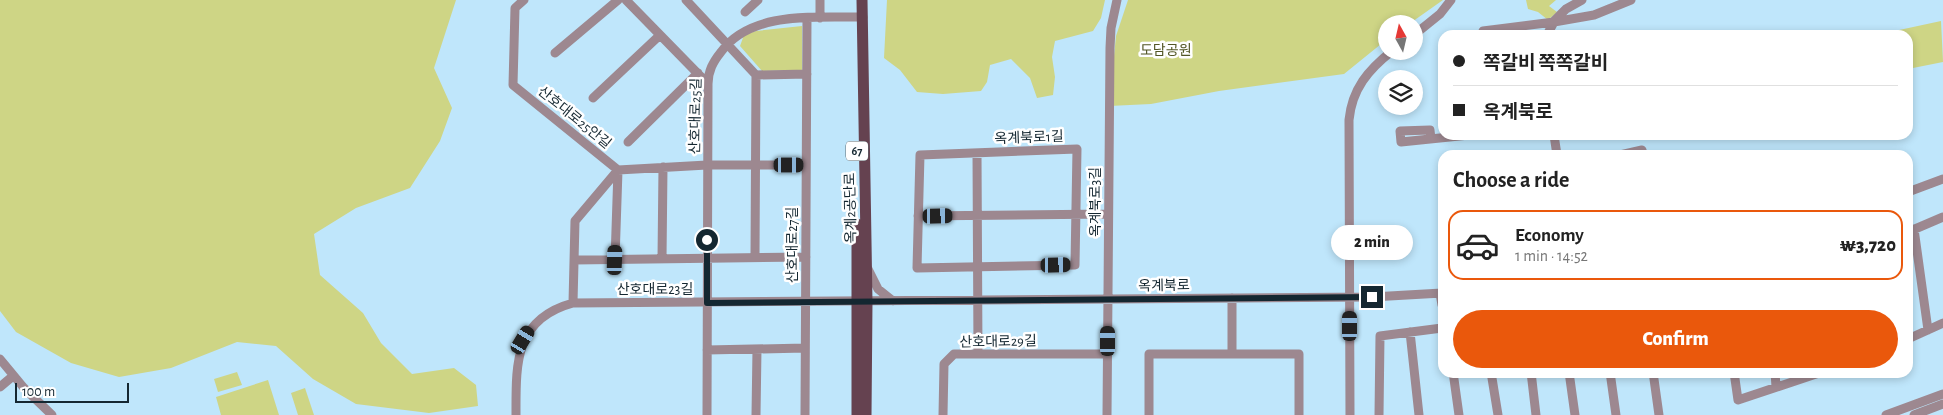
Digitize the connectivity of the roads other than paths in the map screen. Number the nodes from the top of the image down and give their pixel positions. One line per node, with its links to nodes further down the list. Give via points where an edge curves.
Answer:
1 (524, 0): 38 (street, 산호대로25안길, via 515,8 513,85)
2 (618, 0): 23 (street)
3 (626, 0): 21 (street)
4 (686, 0): 22 (street)
5 (758, 0): 13 (street)
6 (820, 0): 16 (street)
7 (856, 0): 14 (main road, 옥계2공단로 / 67)
8 (862, 0): 14 (main road, 옥계2공단로 / 67)
9 (1117, 0): 42 (street, 옥계북로3길, via 1111,28)
10 (1451, 0): 18 (street)
11 (1582, 0): 17 (street, via 1566,9)
12 (1631, 0): 17 (street, via 1594,15)
13 (746, 12)
14 (859, 17): 16 (street, 산호대로25길); 54 (main road, 옥계2공단로 / 67); 63 (main road, 옥계2공단로 / 67)
15 (807, 18): 16 (street, 산호대로25길); 22 (street, 산호대로25길, via 755,27); 26 (street, 산호대로27길)
16 (820, 18)
17 (1554, 22): 19 (street); 20 (street)
18 (1423, 28)
19 (1491, 30)
20 (1550, 30)
21 (660, 35): 25 (street); 29 (street)
22 (727, 44): 27 (street); 28 (street, 산호대로25길, via 711,66)
23 (556, 53)
24 (1381, 60): 57 (street, via 1358,86 1348,120)
25 (698, 73): 28 (street); 32 (street)
26 (806, 74): 27 (street); 36 (street, 산호대로27길)
27 (756, 75): 35 (street)
28 (708, 84): 34 (street, 산호대로25길)
29 (593, 98)
30 (1438, 138): 31 (street)
31 (1431, 139)
32 (628, 142)
33 (977, 153): 41 (street, 옥계북로1길, via 1077,149); 43 (street, 옥계북로1길); 44 (street, 옥계북로1길, via 920,155)
34 (708, 165): 35 (street, 산호대로25길); 37 (street); 49 (street, 산호대로25길)
35 (755, 165): 36 (street, 산호대로25길); 50 (street)
36 (806, 165): 48 (street, 산호대로27길)
37 (663, 168): 38 (street); 51 (street)
38 (618, 170): 52 (street, via 576,221); 53 (street)
39 (1943, 179): 40 (street)
40 (1913, 190)
41 (1076, 214): 42 (street); 43 (street); 55 (street, 옥계북로1길, via 1075,265)
42 (1108, 214): 59 (street, 옥계북로3길)
43 (977, 215): 44 (street); 55 (street, 옥계북로1길)
44 (918, 216): 55 (street, 옥계북로1길, via 917,268)
45 (1943, 217): 46 (street)
46 (1913, 229)
47 (1913, 242): 68 (street)
48 (806, 257): 50 (street); 62 (street, 산호대로27길)
49 (707, 258): 50 (street); 51 (street); 65 (street, 산호대로25길)
50 (755, 258)
51 (662, 259): 53 (street)
52 (574, 260): 53 (street); 64 (street)
53 (615, 260)
54 (866, 264): 61 (street, via 878,289); 63 (main road, 옥계2공단로 / 67)
55 (978, 266): 60 (street, 옥계북로1길)
56 (1438, 293): 57 (street, 옥계북로)
57 (1350, 296): 58 (street, 옥계북로); 103 (street)
58 (1232, 298): 59 (street, 옥계북로); 76 (street)
59 (1108, 299): 60 (street, 옥계북로); 75 (street)
60 (978, 300): 61 (street, 옥계북로); 74 (street)
61 (893, 301): 63 (street, 옥계북로)
62 (805, 302): 63 (street, 산호대로23길); 65 (street, 산호대로23길); 71 (street, 산호대로27길)
63 (862, 302): 97 (main road, 옥계2공단로 / 67); 98 (main road, 옥계2공단로 / 67)
64 (573, 303): 65 (street, 산호대로23길); 93 (street, 산호대로23길, via 547,313 523,340 517,365)
65 (707, 303): 73 (street, 산호대로25길)
66 (1943, 323): 68 (street)
67 (1438, 328): 69 (street)
68 (1928, 330): 70 (street)
69 (1410, 332): 104 (street, via 1380,336); 105 (street)
70 (1913, 337)
71 (805, 348): 72 (street); 96 (street, 산호대로27길)
72 (757, 349): 73 (street); 95 (street)
73 (707, 350): 94 (street, 산호대로25길)
74 (978, 354): 75 (street, 산호대로29길); 99 (street, 산호대로29길, via 954,354 944,364)
75 (1107, 354): 100 (street)
76 (1232, 354): 101 (street, via 1149,354); 102 (street, via 1299,354)
77 (0, 359): 78 (street)
78 (13, 376): 88 (street); 92 (street)
79 (1454, 378): 106 (street)
80 (1492, 378): 107 (street)
81 (1532, 378): 108 (street)
82 (1571, 378): 109 (street)
83 (1611, 378): 110 (street)
84 (1654, 378): 111 (street)
85 (1735, 378): 89 (street, via 1738,400)
86 (1775, 378): 89 (street)
87 (1800, 378): 89 (street)
88 (0, 387)
89 (1776, 387)
90 (1943, 394): 112 (street)
91 (1943, 404): 113 (street)
92 (52, 415)
93 (516, 415)
94 (706, 415)
95 (756, 415)
96 (805, 415)
97 (857, 415)
98 (866, 415)
99 (943, 415)
100 (1107, 415)
101 (1149, 415)
102 (1299, 415)
103 (1350, 415)
104 (1379, 415)
105 (1420, 415)
106 (1459, 415)
107 (1498, 415)
108 (1536, 415)
109 (1575, 415)
110 (1616, 415)
111 (1659, 415)
112 (1886, 415)
113 (1914, 415)

